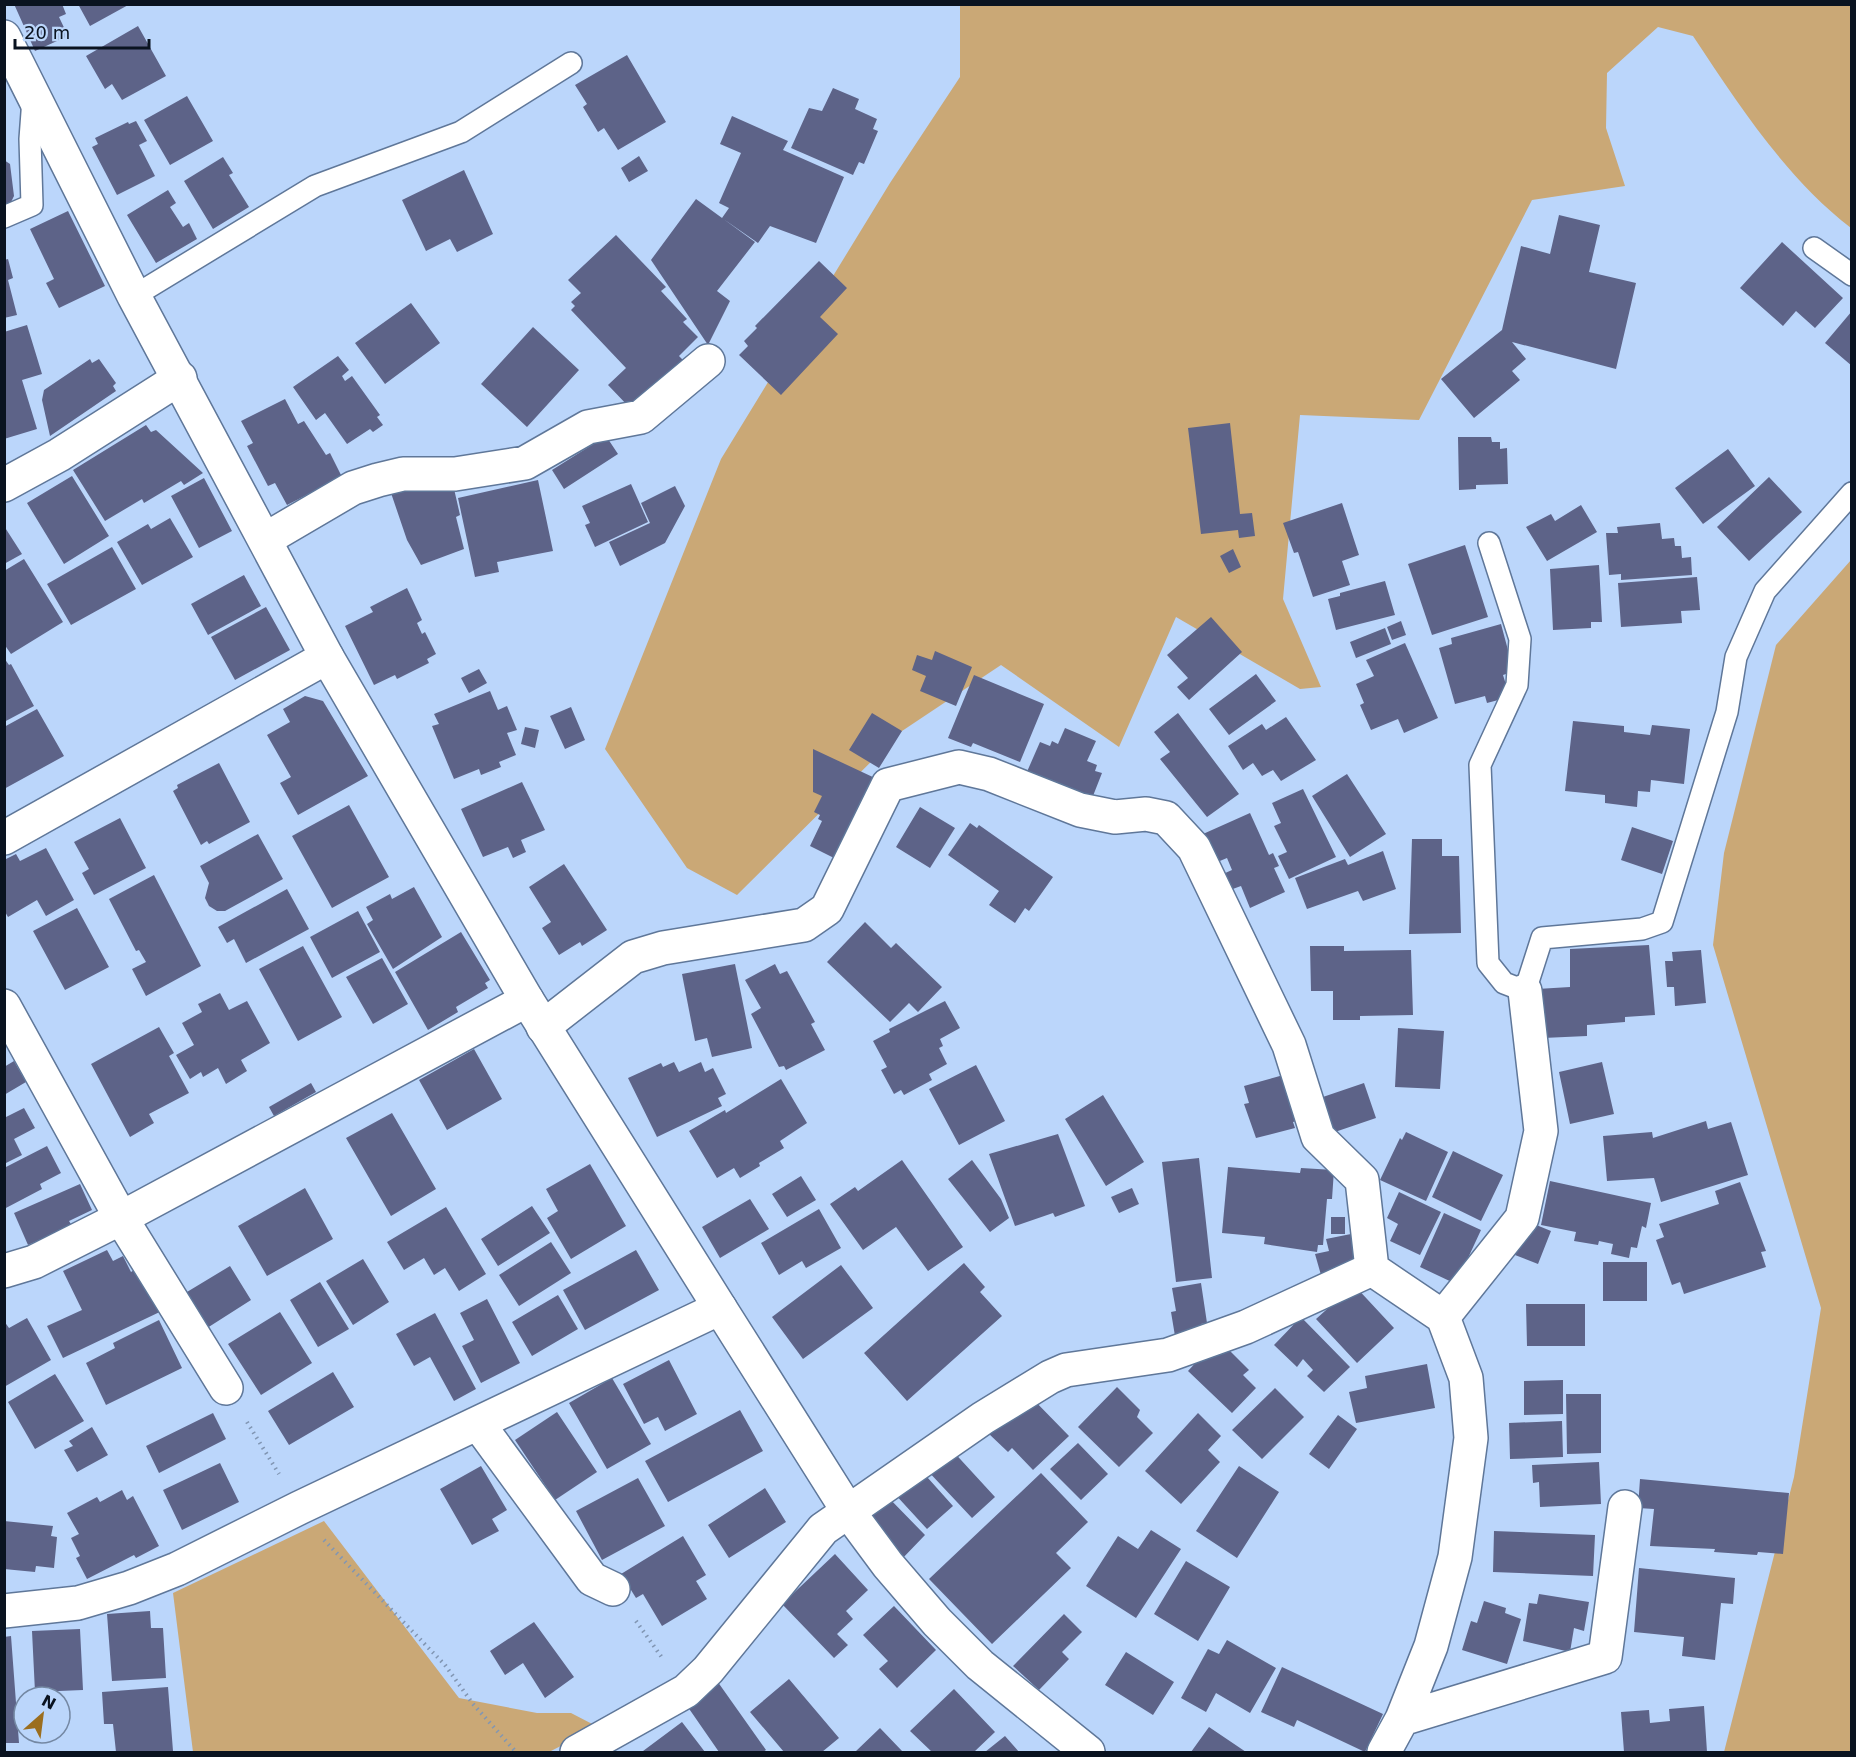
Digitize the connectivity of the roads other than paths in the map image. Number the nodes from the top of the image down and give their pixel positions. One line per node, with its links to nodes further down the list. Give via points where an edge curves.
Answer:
1 (4, 37): 3 (street)
2 (571, 63): 7 (lane, via 461,132 315,186)
3 (33, 93): 4 (lane, via 32,205); 7 (street)
4 (4, 216)
5 (1814, 248): 6 (lane)
6 (1851, 275)
7 (134, 296): 9 (street)
8 (708, 361): 12 (street, via 641,417 588,426 525,463 455,474 403,474 353,488)
9 (180, 378): 10 (street); 12 (street)
10 (4, 485)
11 (1851, 493): 16 (lane, via 1765,591 1736,657 1727,712 1662,922 1642,929 1542,939)
12 (266, 539): 14 (street)
13 (1489, 543): 16 (lane, via 1520,639 1517,686 1480,765 1488,963 1504,983)
14 (327, 657): 15 (street); 18 (street)
15 (4, 838)
16 (1525, 992): 23 (street, via 1541,1131 1522,1218)
17 (4, 1006): 19 (street)
18 (535, 1013): 19 (street); 20 (street, via 633,957 663,948 804,925 827,909 888,786 958,767 989,774 1080,810 1115,817 1146,814 1166,818 1194,848 1288,1045 1318,1137 1362,1180); 22 (street)
19 (121, 1218): 21 (street, via 34,1262); 24 (street)
20 (1371, 1269): 23 (street); 27 (street, via 1246,1327 1168,1355 1066,1370 1050,1377)
21 (4, 1271)
22 (720, 1308): 25 (street); 27 (street)
23 (1443, 1317): 30 (street, via 1466,1378 1471,1437 1455,1557 1431,1646)
24 (226, 1388)
25 (479, 1425): 28 (street, via 592,1579); 29 (street, via 177,1569 78,1603)
26 (1625, 1507): 30 (street, via 1605,1658)
27 (848, 1510): 31 (street, via 823,1529 708,1670 686,1691); 32 (street, via 937,1622 980,1665)
28 (613, 1590)
29 (4, 1611)
30 (1402, 1719): 33 (street)
31 (577, 1752)
32 (1088, 1752)
33 (1384, 1752)

